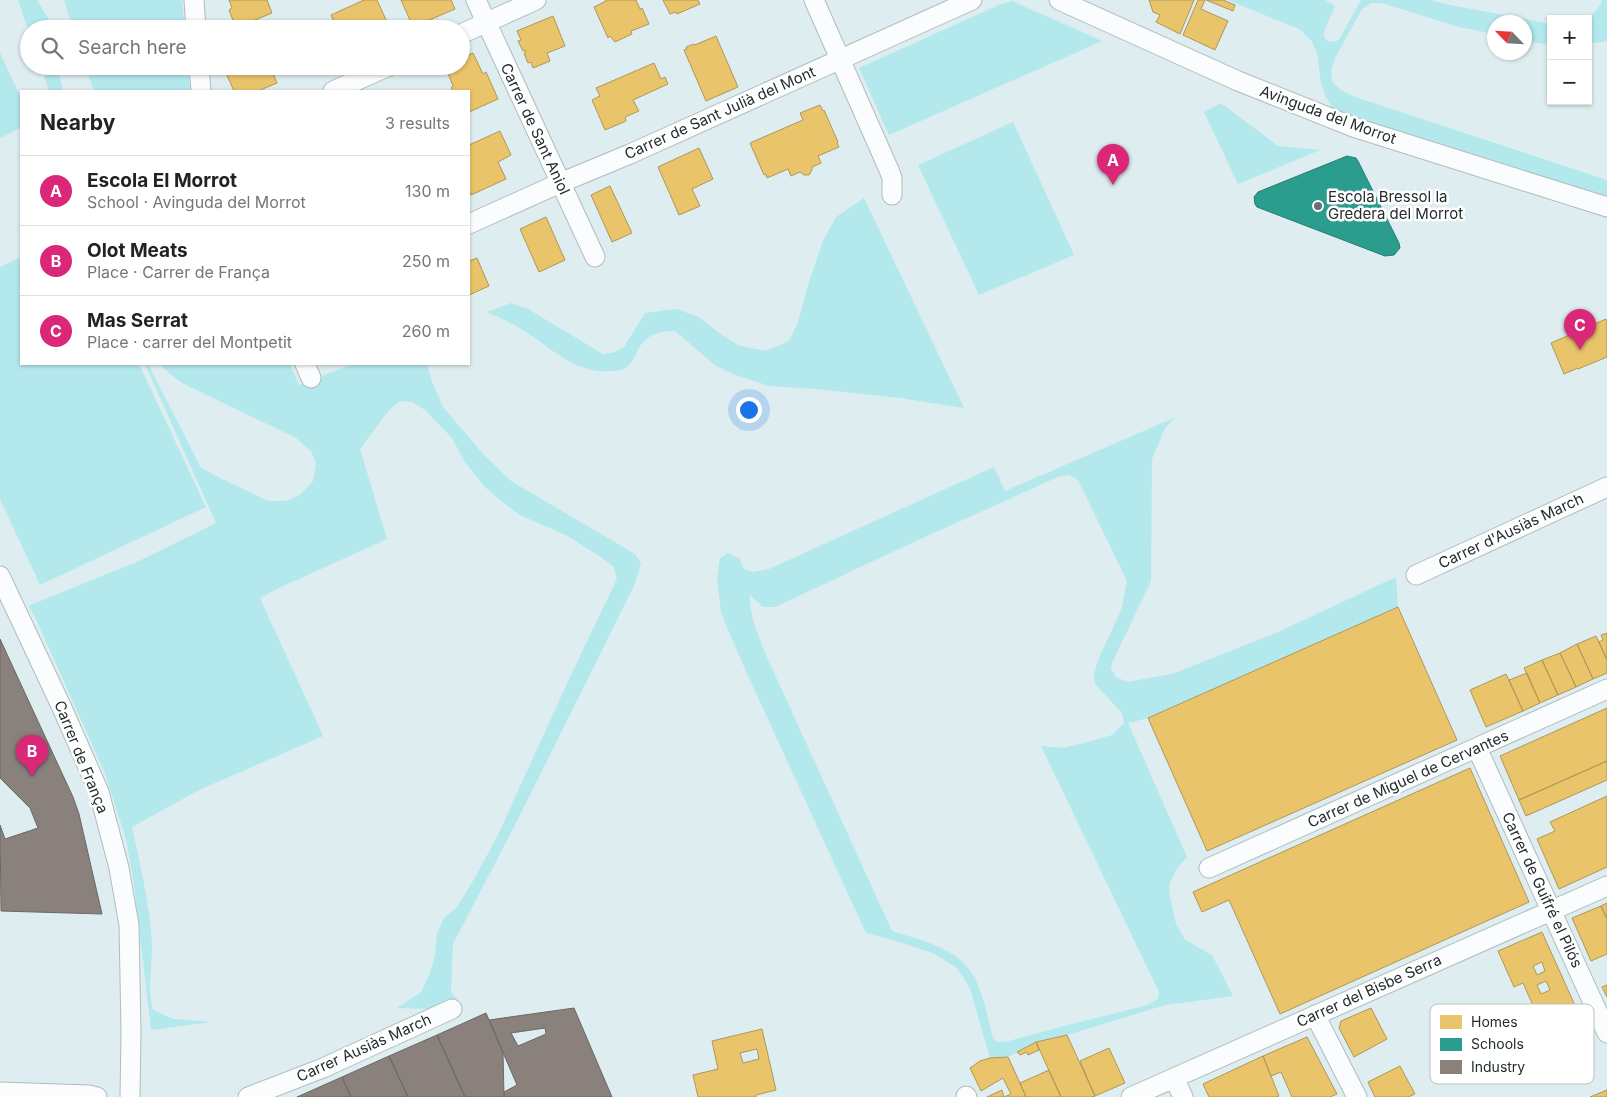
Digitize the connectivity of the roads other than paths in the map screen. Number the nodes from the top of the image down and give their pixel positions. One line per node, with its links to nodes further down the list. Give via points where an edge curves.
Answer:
1 (194, 0): 7 (street)
2 (476, 0): 8 (street, Carrer de Sant Aniol)
3 (536, 0): 8 (street)
4 (814, 0): 10 (street)
5 (972, 0): 10 (street, Carrer de Sant Julià del Mont)
6 (1059, 0): 17 (street, Avinguda del Morrot, via 1238,81 1353,127)
7 (195, 20)
8 (486, 23): 9 (street); 15 (street, Carrer de Sant Aniol)
9 (470, 30)
10 (841, 59): 15 (street, Carrer de Sant Julià del Mont); 16 (street, via 889,170)
11 (200, 75): 13 (street)
12 (369, 75): 14 (street)
13 (201, 90)
14 (335, 90)
15 (560, 183): 18 (street, Carrer de Sant Julià del Mont); 19 (street, Carrer de Sant Aniol)
16 (892, 195)
17 (1605, 210)
18 (470, 224)
19 (595, 257)
20 (1607, 487): 21 (street, Carrer d'Ausiàs March)
21 (1416, 575)
22 (0, 576): 36 (street, Carrer de França, via 99,792 119,868 129,925)
23 (1607, 689): 24 (street, Carrer de Miguel de Cervantes)
24 (1477, 748): 25 (street, Carrer de Miguel de Cervantes); 27 (street, Carrer de Guifré el Pilós)
25 (1209, 868)
26 (1607, 886): 27 (street, Carrer del Bisbe Serra)
27 (1552, 910): 28 (street, Carrer de Guifré el Pilós); 31 (street, Carrer del Bisbe Serra)
28 (1594, 1004)
29 (1594, 1005): 32 (street, Carrer de Guifré el Pilós)
30 (452, 1009): 37 (street, Carrer Ausiàs March, via 323,1068)
31 (1315, 1015): 33 (street, Carrer del Bisbe Serra); 40 (street)
32 (1607, 1034)
33 (1174, 1078): 38 (street, Carrer del Bisbe Serra); 39 (street)
34 (0, 1092): 35 (street)
35 (98, 1097)
36 (130, 1097)
37 (248, 1097)
38 (1131, 1097)
39 (1183, 1097)
40 (1358, 1097)

